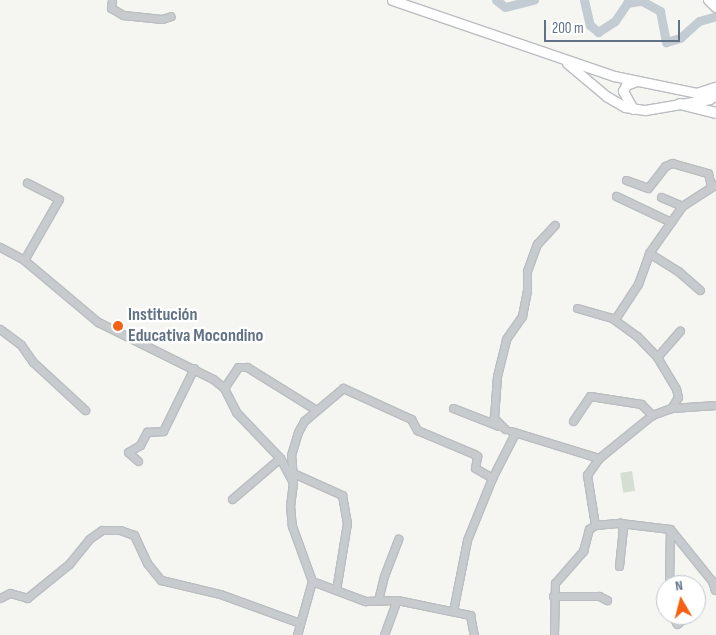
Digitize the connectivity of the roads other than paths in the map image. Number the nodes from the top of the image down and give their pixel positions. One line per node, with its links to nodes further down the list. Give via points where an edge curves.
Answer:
1 (112, 0): 5 (street, via 111,8 123,15 162,19)
2 (392, 0): 6 (main road)
3 (709, 0): 4 (highway)
4 (716, 7)
5 (171, 16)
6 (556, 56): 7 (main road); 12 (main road, via 615,102)
7 (637, 81): 9 (main road); 12 (main road, via 626,85 623,91)
8 (716, 88): 9 (highway)
9 (697, 94): 10 (main road)
10 (716, 97): 11 (main road)
11 (680, 104): 12 (main road); 13 (highway)
12 (634, 109)
13 (716, 113)
14 (626, 180): 16 (street, via 648,188 664,166 672,163 708,173)
15 (27, 183): 24 (street, via 59,199)
16 (714, 185): 19 (street)
17 (616, 196): 20 (street)
18 (661, 197): 19 (street)
19 (682, 206): 20 (street)
20 (671, 222): 23 (street)
21 (555, 224): 40 (street, via 538,244 527,271 528,291 522,316 506,339 497,376 494,418)
22 (0, 247): 24 (street)
23 (649, 253): 25 (street); 27 (street, via 638,284)
24 (24, 260): 31 (street, via 98,322)
25 (700, 290)
26 (577, 308): 27 (street)
27 (615, 319): 30 (street, via 638,336)
28 (0, 328): 36 (street)
29 (680, 331): 30 (street)
30 (657, 357): 35 (street, via 678,397)
31 (194, 368): 32 (street); 44 (street, via 163,431 147,432 140,446 128,452)
32 (224, 388): 37 (street, via 238,367 246,367); 42 (street, via 236,412)
33 (716, 405): 35 (street)
34 (453, 408): 40 (street)
35 (671, 408): 38 (street)
36 (85, 410)
37 (316, 410): 45 (street, via 298,432 291,455); 46 (street, via 337,391 349,390 411,419 417,430 474,454 477,456 475,468)
38 (652, 415): 39 (street, via 641,404 590,396); 43 (street)
39 (573, 421)
40 (505, 429): 41 (street)
41 (515, 433): 43 (street); 46 (street)
42 (280, 458): 47 (street); 48 (street)
43 (599, 458): 50 (street, via 587,475)
44 (138, 461)
45 (293, 473): 47 (street); 56 (street, via 342,496 347,523)
46 (492, 478): 63 (street, via 462,557)
47 (293, 482): 55 (street, via 292,526)
48 (232, 499)
49 (620, 523): 50 (street); 51 (street); 53 (street, via 623,529)
50 (595, 525): 58 (street, via 589,529 583,550 569,570 557,578)
51 (670, 529): 54 (street); 57 (street, via 712,581)
52 (398, 539): 60 (street)
53 (619, 566)
54 (669, 575)
55 (312, 581): 56 (street); 64 (street)
56 (336, 590): 60 (street, via 365,601)
57 (715, 590)
58 (553, 596): 62 (street, via 599,596); 68 (street)
59 (0, 598): 64 (street, via 10,592 27,598 69,564 88,539 102,530 120,530 134,535 147,563 161,580 220,594)
60 (378, 600): 61 (street)
61 (397, 600): 63 (street); 66 (street)
62 (608, 600)
63 (453, 611): 67 (street, via 470,615)
64 (300, 624): 65 (street)
65 (296, 635)
66 (384, 635)
67 (474, 635)
68 (554, 635)

